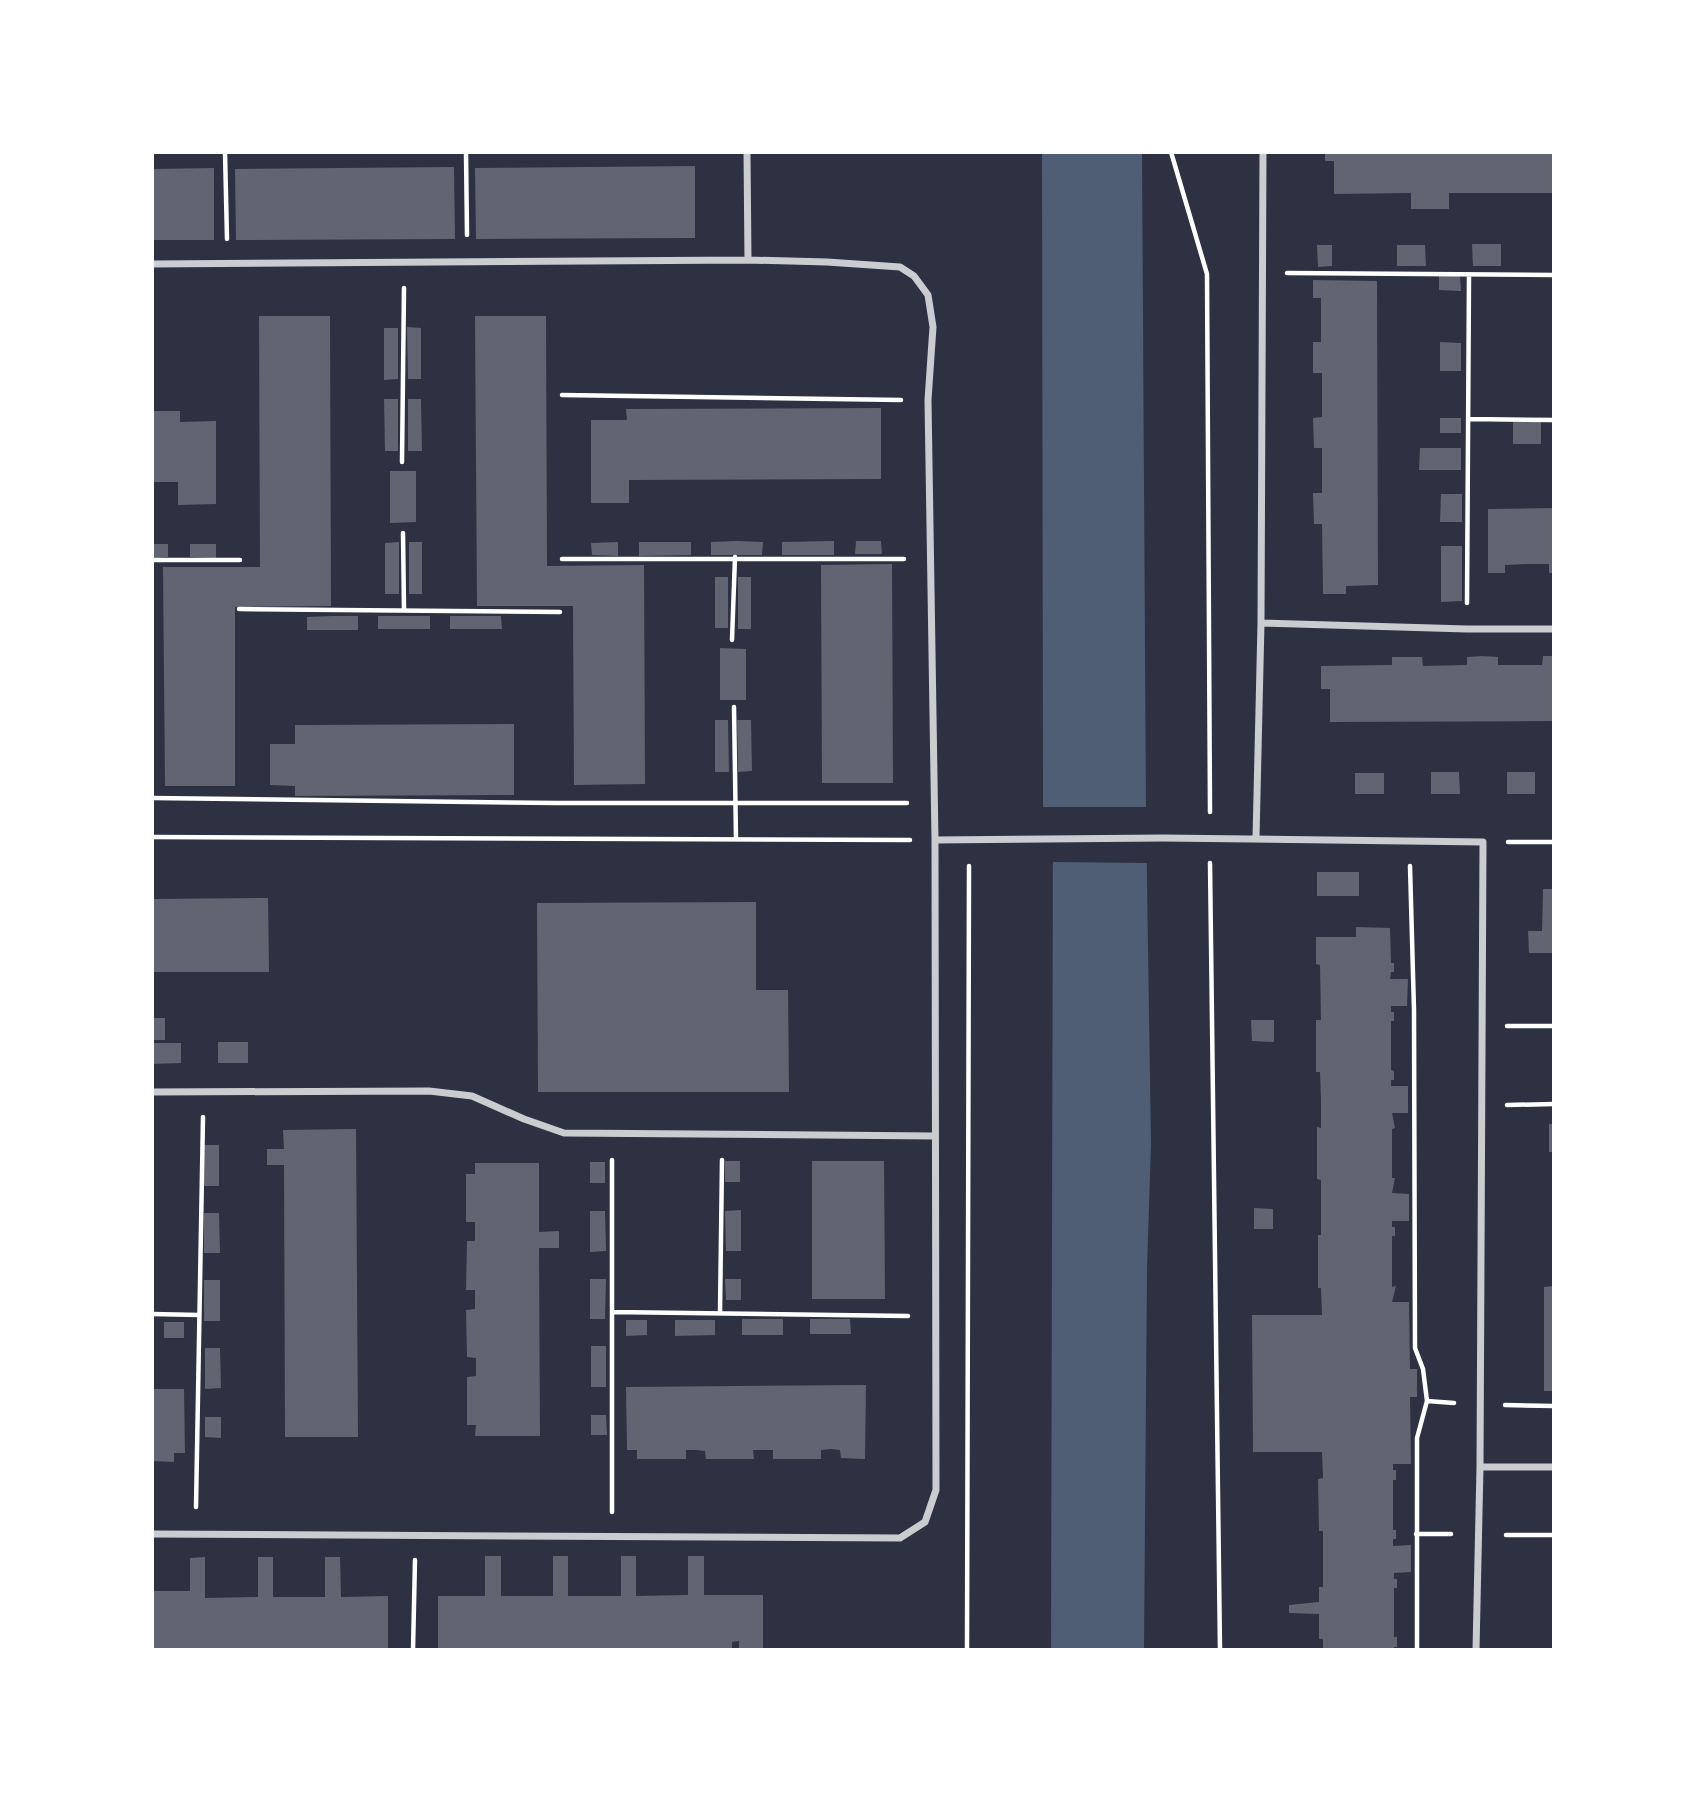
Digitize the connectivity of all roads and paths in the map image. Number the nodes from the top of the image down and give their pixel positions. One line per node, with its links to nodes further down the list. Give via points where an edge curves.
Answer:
1 (225, 152): 8 (path)
2 (466, 152): 7 (path)
3 (747, 152): 6 (street)
4 (1171, 152): 39 (path, via 1207,274)
5 (1263, 152): 11 (street)
6 (748, 260): 7 (street); 15 (street, via 900,267 914,276 928,295 933,327)
7 (467, 262): 9 (street)
8 (227, 263): 9 (street); 10 (street)
9 (404, 263): 18 (path)
10 (152, 264)
11 (1262, 273): 12 (path); 28 (street)
12 (1469, 275): 13 (path); 16 (path)
13 (1554, 275)
14 (562, 395): 15 (path)
15 (928, 400): 22 (street)
16 (1468, 419): 17 (path); 29 (path)
17 (1554, 419)
18 (402, 462)
19 (403, 533): 26 (path)
20 (735, 557): 21 (path); 22 (path); 31 (path)
21 (562, 559)
22 (931, 559): 34 (street)
23 (152, 560): 24 (path)
24 (240, 560)
25 (239, 609): 26 (path)
26 (404, 610): 27 (path)
27 (559, 612)
28 (1261, 623): 29 (street); 37 (street)
29 (1467, 629): 30 (street)
30 (1554, 629)
31 (732, 640)
32 (734, 707): 35 (path)
33 (152, 798): 35 (path)
34 (934, 803): 35 (path); 40 (street)
35 (734, 804): 38 (path)
36 (152, 837): 38 (path)
37 (1256, 838): 39 (street); 42 (street)
38 (736, 839): 40 (path)
39 (1209, 839): 41 (street); 67 (path)
40 (935, 840): 41 (street); 53 (street)
41 (970, 841): 66 (path)
42 (1410, 841): 43 (street); 68 (path, via 1415,1348 1427,1401 1417,1438)
43 (1483, 842): 44 (path); 45 (street)
44 (1554, 842)
45 (1482, 1026): 46 (path); 50 (street)
46 (1554, 1026)
47 (152, 1092): 48 (street)
48 (203, 1092): 51 (street, via 429,1091 472,1096 564,1133); 57 (path)
49 (1554, 1104): 50 (path)
50 (1482, 1105): 59 (street)
51 (613, 1135): 52 (street); 54 (path)
52 (722, 1135): 53 (street); 56 (path)
53 (935, 1136): 58 (street)
54 (612, 1312): 56 (path); 64 (path)
55 (152, 1314): 57 (path)
56 (720, 1314): 58 (path)
57 (199, 1315): 62 (path)
58 (934, 1316): 64 (street, via 936,1490 925,1522 900,1538)
59 (1480, 1467): 60 (street); 69 (street)
60 (1554, 1467)
61 (152, 1534): 62 (street)
62 (195, 1534): 63 (street)
63 (416, 1534): 64 (street); 65 (path)
64 (611, 1535)
65 (413, 1650)
66 (967, 1650)
67 (1220, 1650)
68 (1417, 1650)
69 (1476, 1650)

